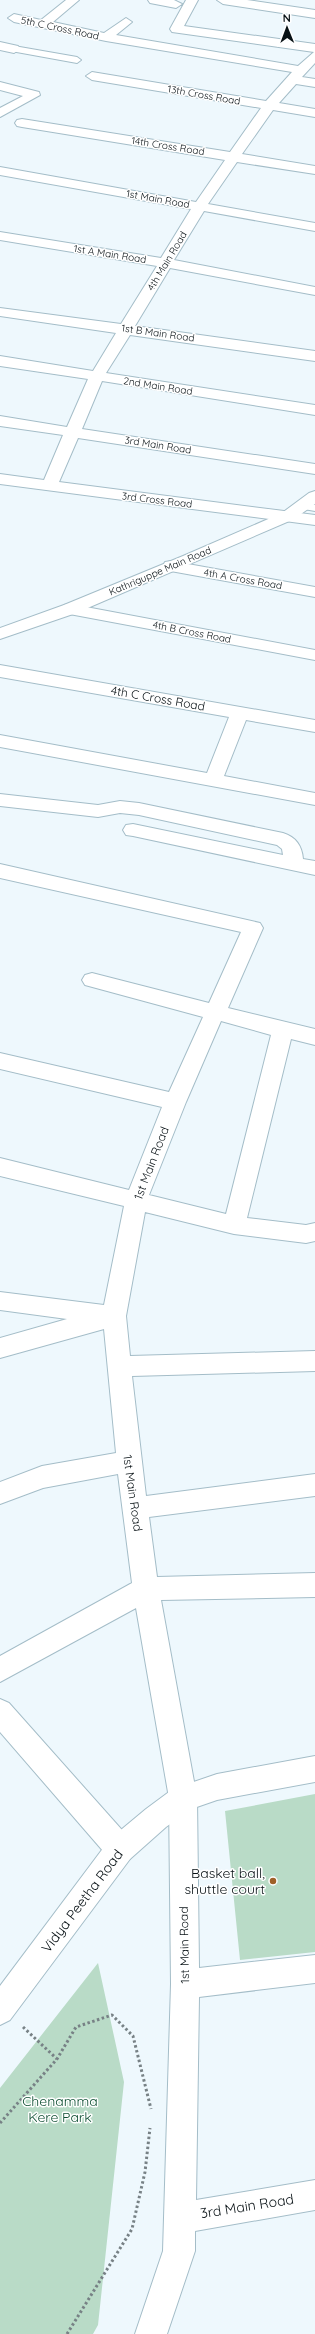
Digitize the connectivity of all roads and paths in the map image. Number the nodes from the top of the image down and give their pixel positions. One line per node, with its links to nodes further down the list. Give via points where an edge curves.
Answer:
1 (73, 0): 9 (street)
2 (154, 0): 5 (street)
3 (192, 0): 13 (street, via 176,29)
4 (223, 0): 6 (street)
5 (176, 4)
6 (315, 14)
7 (14, 18): 9 (street, 5th C Cross Road)
8 (126, 22): 10 (street, 5th C Cross Road)
9 (44, 24): 10 (street, 5th C Cross Road)
10 (106, 37): 15 (street, 5th C Cross Road)
11 (0, 46): 12 (street)
12 (14, 49): 14 (lane)
13 (314, 54): 15 (street, 4th Main Road)
14 (77, 60)
15 (296, 75): 17 (street, 5th C Cross Road); 19 (street, 4th Main Road)
16 (92, 76): 19 (street, 13th Cross Road)
17 (315, 83)
18 (0, 86): 20 (street, via 34,95)
19 (269, 106): 21 (street, 13th Cross Road); 23 (street, 4th Main Road)
20 (0, 113)
21 (315, 113)
22 (22, 123): 23 (street, 14th Cross Road)
23 (235, 156): 24 (street, 14th Cross Road); 26 (street, 4th Main Road)
24 (315, 170)
25 (0, 172): 26 (street, 1st Main Road)
26 (200, 206): 27 (street, 1st Main Road); 29 (street, 4th Main Road)
27 (315, 227)
28 (0, 236): 29 (street, 1st A Main Road)
29 (166, 263): 30 (street, 1st A Main Road); 32 (street, 4th Main Road)
30 (315, 291)
31 (0, 312): 32 (street, 1st B Main Road)
32 (126, 329): 33 (street, 1st B Main Road); 35 (street, 4th Main Road)
33 (315, 356)
34 (0, 361): 35 (street, 2nd Main Road)
35 (97, 376): 36 (street, 2nd Main Road); 38 (street, 4th Main Road)
36 (315, 410)
37 (0, 421): 38 (street, 3rd Main Road)
38 (72, 432): 39 (street, 3rd Main Road); 41 (street, 4th Main Road)
39 (315, 469)
40 (0, 479): 41 (street, 3rd Cross Road)
41 (49, 487): 42 (street, 3rd Cross Road)
42 (305, 506): 43 (street, 3rd Cross Road); 44 (street, Kathriguppe Main Road)
43 (315, 520)
44 (171, 566): 45 (street, 4th A Cross Road); 46 (street, Kathriguppe Main Road)
45 (315, 592)
46 (70, 609): 47 (street, Kathriguppe Main Road); 48 (street, 4th B Cross Road)
47 (0, 634)
48 (315, 655)
49 (0, 671): 50 (street, 4th C Cross Road)
50 (240, 712): 51 (street, 4th C Cross Road); 53 (street)
51 (315, 726)
52 (0, 741): 53 (street)
53 (214, 779): 54 (street)
54 (315, 799)
55 (0, 800): 57 (street, via 98,811 120,807 139,809 283,840 293,849)
56 (133, 830): 57 (street)
57 (294, 864): 58 (street)
58 (315, 868)
59 (0, 872): 61 (street, 1st Main Road, via 252,928)
60 (92, 980): 61 (street)
61 (215, 1012): 62 (street); 65 (street, 1st Main Road)
62 (282, 1030): 63 (street); 68 (street)
63 (315, 1037)
64 (0, 1060): 65 (street)
65 (175, 1102): 67 (street, 1st Main Road)
66 (0, 1167): 67 (street)
67 (136, 1201): 68 (street); 71 (street, 1st Main Road)
68 (234, 1224): 69 (street, via 306,1234)
69 (315, 1232)
70 (0, 1301): 71 (street)
71 (114, 1316): 72 (street); 74 (street, 1st Main Road)
72 (0, 1348)
73 (315, 1361): 74 (street)
74 (119, 1366): 75 (street, 1st Main Road)
75 (129, 1460): 77 (street, via 42,1477); 78 (street, 1st Main Road)
76 (315, 1485): 78 (street)
77 (0, 1493)
78 (135, 1508): 80 (street, 1st Main Road)
79 (315, 1585): 80 (street)
80 (146, 1589): 81 (street); 84 (street, 1st Main Road)
81 (0, 1670)
82 (0, 1712): 85 (street)
83 (315, 1769): 84 (street, Vidya Peetha Road, via 217,1787)
84 (183, 1798): 85 (street, Vidya Peetha Road); 87 (street, 1st Main Road)
85 (120, 1849): 88 (street, Vidya Peetha Road)
86 (315, 1969): 87 (street)
87 (185, 1984): 94 (street, 1st Main Road)
88 (1, 2009): 89 (path)
89 (57, 2059): 90 (path, via 76,2027 112,2015 133,2036); 92 (path)
90 (152, 2112)
91 (151, 2120): 95 (path, via 145,2172 132,2229)
92 (0, 2123)
93 (315, 2195): 94 (street, 3rd Main Road)
94 (180, 2218): 96 (street, 1st Main Road, via 179,2251)
95 (67, 2334)
96 (151, 2334)

